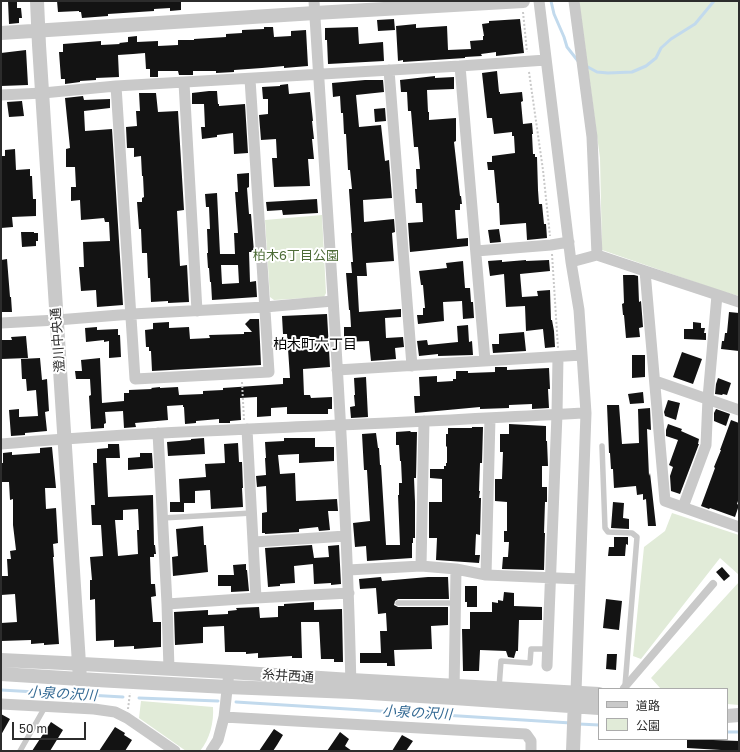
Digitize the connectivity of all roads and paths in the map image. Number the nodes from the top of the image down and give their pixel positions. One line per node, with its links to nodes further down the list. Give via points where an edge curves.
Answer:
1 (37, 1): 6 (street, 澄川中央通)
2 (522, 1): 5 (street); 9 (path)
3 (539, 1): 8 (street)
4 (574, 1): 21 (street, via 592,137)
5 (314, 7): 6 (street); 12 (street)
6 (38, 31): 7 (street); 16 (street, 澄川中央通)
7 (1, 33)
8 (546, 60): 9 (street); 18 (street)
9 (528, 62): 10 (street); 19 (path)
10 (460, 66): 11 (street); 20 (street)
11 (390, 70): 12 (street); 35 (street)
12 (318, 75): 13 (street); 25 (street)
13 (250, 79): 14 (street); 27 (street)
14 (184, 83): 15 (street); 28 (street)
15 (116, 86): 16 (street); 29 (street)
16 (42, 93): 17 (street); 30 (street, 澄川中央通)
17 (1, 95)
18 (569, 242): 19 (street); 22 (street)
19 (551, 245): 20 (street); 33 (path)
20 (476, 251): 34 (street)
21 (597, 255): 22 (street); 23 (street)
22 (571, 262): 32 (street, via 579,310)
23 (645, 271): 24 (street); 38 (street)
24 (717, 295): 26 (street); 39 (street)
25 (333, 302): 27 (street); 36 (street)
26 (739, 302)
27 (265, 307): 28 (street); 37 (street, via 269,372)
28 (197, 311): 29 (street)
29 (132, 314): 30 (street); 37 (street, via 135,379)
30 (57, 320): 31 (street); 48 (street, 澄川中央通)
31 (1, 323)
32 (582, 355): 33 (street); 41 (street)
33 (558, 357): 34 (street); 42 (street)
34 (485, 361): 35 (street)
35 (412, 366): 36 (street)
36 (337, 370): 45 (street)
37 (242, 373): 46 (path)
38 (655, 381): 39 (street); 51 (street, via 665,501)
39 (708, 398): 40 (street); 51 (street, via 706,445)
40 (739, 410)
41 (586, 413): 42 (street); 62 (street)
42 (557, 414): 43 (street); 61 (street)
43 (490, 418): 44 (street); 60 (street)
44 (424, 421): 45 (street); 57 (street)
45 (340, 425): 46 (street); 55 (street)
46 (246, 429): 47 (street); 52 (street)
47 (158, 433): 48 (street); 53 (street)
48 (65, 439): 49 (street); 71 (street, 澄川中央通)
49 (1, 444)
50 (602, 446): 81 (lane, via 605,528 608,532 632,533 637,537)
51 (683, 507): 54 (street)
52 (252, 513): 53 (lane); 56 (street)
53 (161, 518): 68 (street)
54 (739, 527)
55 (346, 536): 56 (street); 58 (street)
56 (254, 542): 65 (street)
57 (421, 566): 58 (street); 59 (street)
58 (348, 570): 64 (street)
59 (456, 570): 60 (street); 67 (street)
60 (486, 575): 61 (street)
61 (550, 578): 62 (street); 69 (street)
62 (580, 579): 84 (street)
63 (713, 584): 82 (street)
64 (349, 593): 65 (street); 78 (street)
65 (256, 598): 68 (street)
66 (398, 603): 67 (lane)
67 (455, 603): 83 (street)
68 (167, 604): 73 (street)
69 (548, 649): 72 (street); 80 (lane, via 531,649 530,663 501,661)
70 (1, 660): 71 (street, 糸井西通)
71 (79, 664): 73 (street, 糸井西通); 76 (street, 澄川中央通)
72 (547, 666)
73 (168, 668): 74 (street, 糸井西通)
74 (229, 672): 78 (street, 糸井西通); 79 (street)
75 (1, 674): 76 (street, 糸井西通)
76 (80, 679): 77 (street, 糸井西通)
77 (130, 682): 79 (street, 糸井西通); 91 (path)
78 (351, 686): 79 (street, 糸井西通); 83 (street, 糸井西通)
79 (227, 687): 92 (street)
80 (499, 688): 83 (street, 糸井西通); 84 (street, 糸井西通)
81 (624, 688)
82 (625, 688)
83 (454, 692): 93 (street, 糸井西通)
84 (576, 692): 85 (street, 糸井西通); 93 (street)
85 (598, 694)
86 (1, 704): 87 (street)
87 (45, 707): 91 (street, via 94,709 115,712); 94 (lane)
88 (598, 708): 93 (street, 糸井西通)
89 (728, 716): 90 (street)
90 (739, 716)
91 (127, 718): 95 (street)
92 (224, 718): 96 (street, via 218,740); 97 (street, via 526,734 531,741)
93 (574, 718): 98 (street)
94 (20, 751)
95 (176, 751)
96 (211, 751)
97 (531, 751)
98 (573, 751)

